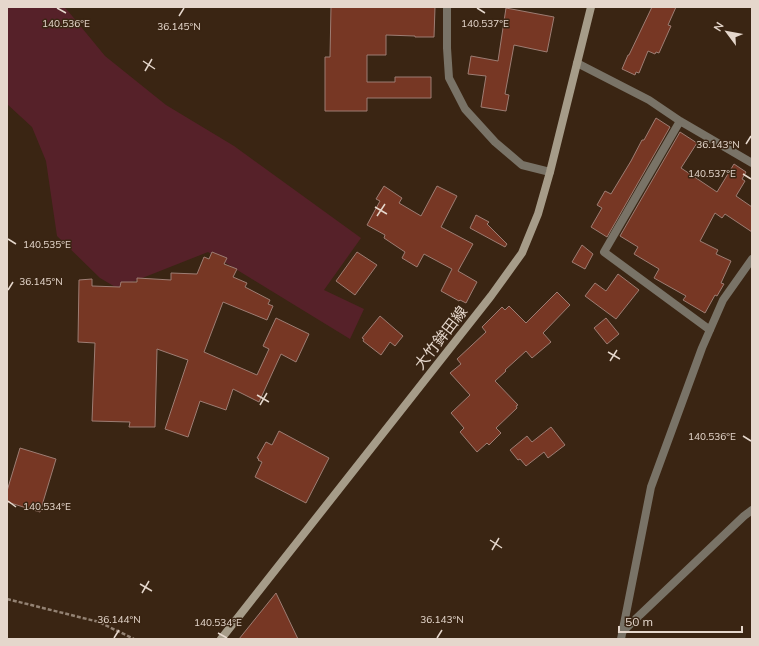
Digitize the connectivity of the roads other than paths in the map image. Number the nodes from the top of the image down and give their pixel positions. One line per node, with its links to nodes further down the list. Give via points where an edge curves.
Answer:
1 (447, 7): 6 (street, via 449,78 465,109 495,142 522,165)
2 (591, 7): 3 (main road, 大竹鉾田線)
3 (577, 63): 4 (street, via 649,100); 6 (main road, 大竹鉾田線)
4 (680, 121): 5 (street); 8 (street, via 604,252)
5 (752, 163)
6 (550, 172): 11 (main road, 大竹鉾田線, via 538,214 522,253 492,296)
7 (752, 259): 8 (street, via 723,300)
8 (710, 330): 10 (street, via 651,487)
9 (752, 510): 10 (street)
10 (621, 636)
11 (221, 639)

